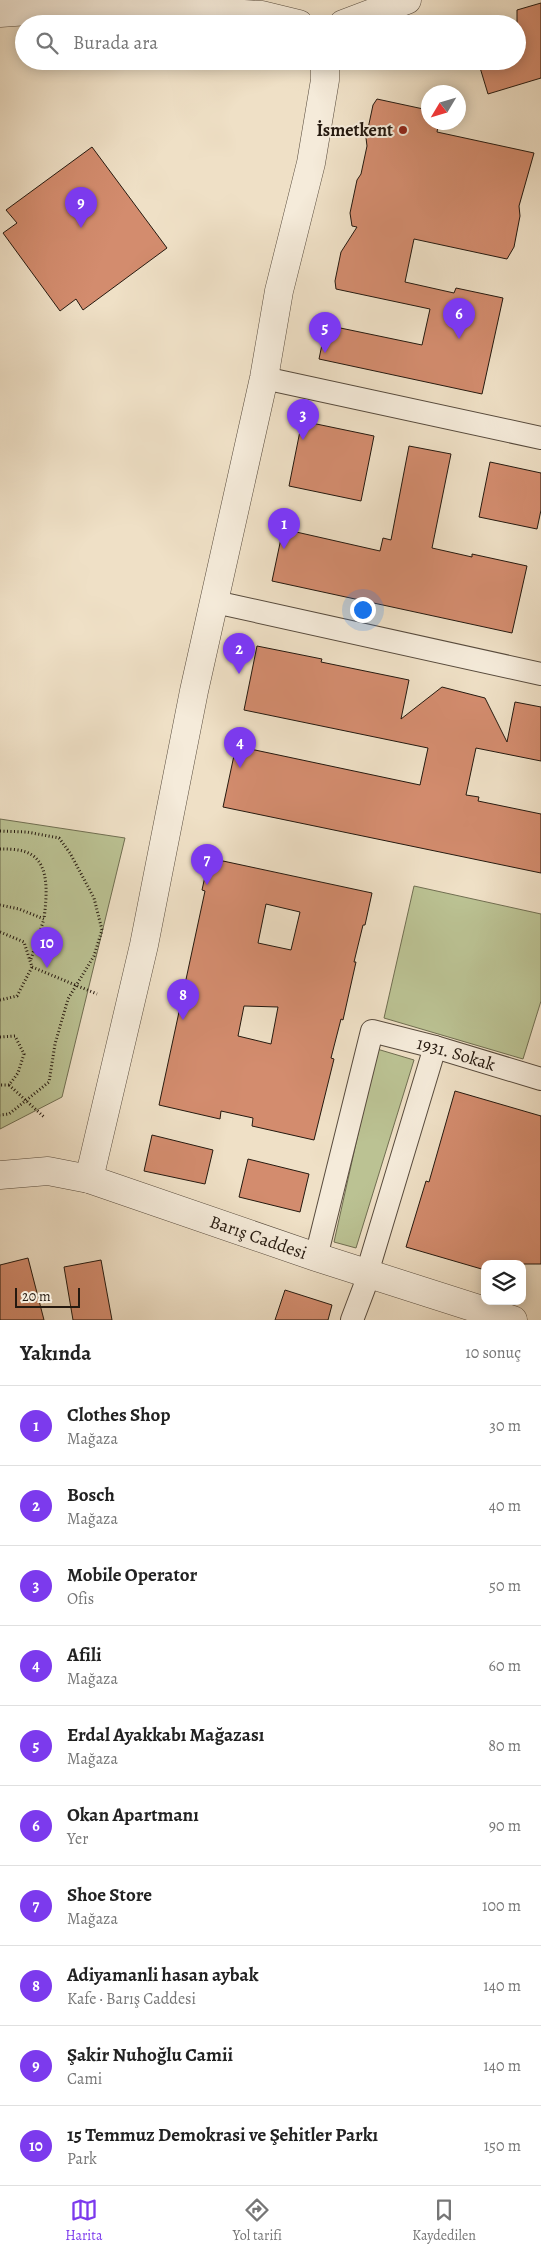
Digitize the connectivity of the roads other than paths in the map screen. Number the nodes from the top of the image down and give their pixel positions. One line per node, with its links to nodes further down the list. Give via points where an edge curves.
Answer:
1 (407, 0): 4 (street)
2 (0, 13): 3 (street, via 100,6)
3 (262, 15)
4 (366, 15)
5 (326, 70): 6 (street, via 311,163 279,291)
6 (264, 378): 7 (street); 8 (street)
7 (541, 438)
8 (215, 602): 9 (street); 13 (street, via 194,691 144,945)
9 (541, 674)
10 (435, 1047): 11 (street, 1931. Sokak); 14 (street, 1931. Sokak, via 372,1031); 15 (street)
11 (541, 1079)
12 (0, 1175): 13 (street, Barış Caddesi, via 48,1171)
13 (89, 1179): 14 (street, Barış Caddesi)
14 (316, 1257): 15 (street, Barış Caddesi)
15 (368, 1274): 16 (street); 17 (street, Barış Caddesi)
16 (352, 1320)
17 (513, 1320)

